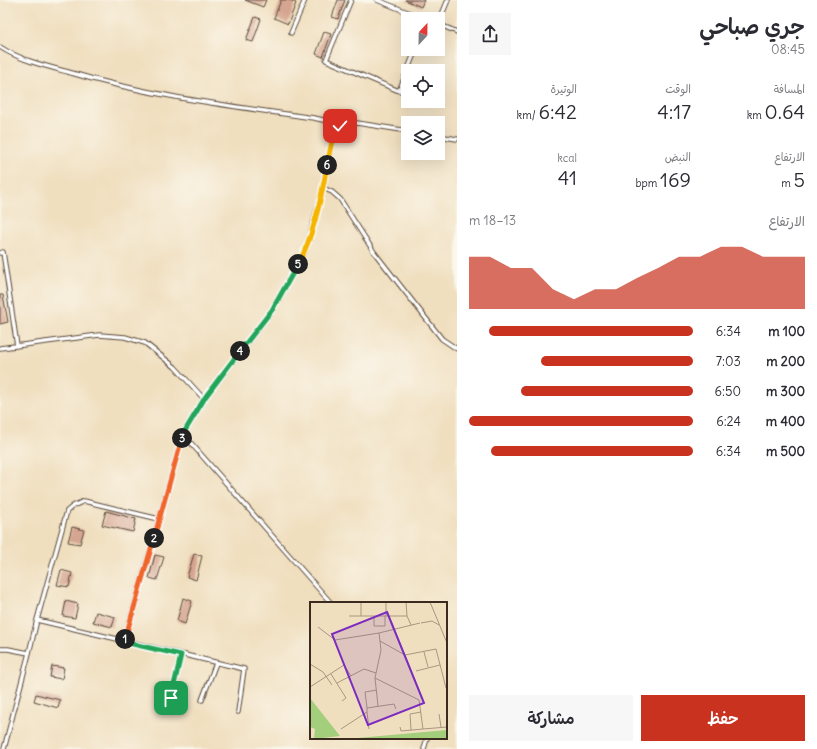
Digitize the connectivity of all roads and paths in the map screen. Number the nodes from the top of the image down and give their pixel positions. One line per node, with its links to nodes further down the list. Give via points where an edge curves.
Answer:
1 (305, 0): 9 (lane)
2 (351, 0): 11 (lane, via 326,60 399,91)
3 (377, 0): 5 (lane)
4 (448, 0): 6 (lane)
5 (407, 12)
6 (443, 12)
7 (445, 27): 8 (lane)
8 (457, 32)
9 (291, 33)
10 (0, 47): 12 (lane, via 40,64 115,86 314,118)
11 (413, 56)
12 (340, 126): 13 (lane, via 357,123); 16 (lane, via 331,142)
13 (401, 130)
14 (445, 137): 15 (lane)
15 (457, 140)
16 (323, 188): 20 (lane, via 336,195 374,252 442,339); 21 (lane, via 305,252 272,310)
17 (0, 253): 18 (lane, via 2,252)
18 (17, 346): 19 (lane); 21 (lane, via 99,335 125,337 145,343 175,367)
19 (0, 348)
20 (457, 349)
21 (204, 399): 22 (lane)
22 (183, 434): 23 (lane); 24 (lane)
23 (159, 519): 25 (lane, via 84,501 73,506 67,511); 26 (lane)
24 (330, 602)
25 (37, 620): 26 (lane); 28 (lane)
26 (124, 642): 29 (lane)
27 (0, 649): 28 (lane)
28 (29, 653): 35 (lane)
29 (181, 655): 30 (lane); 31 (lane)
30 (216, 663): 32 (lane); 33 (lane, via 244,669)
31 (171, 698)
32 (202, 700)
33 (238, 712)
34 (427, 739): 36 (lane)
35 (4, 749)
36 (424, 749)

